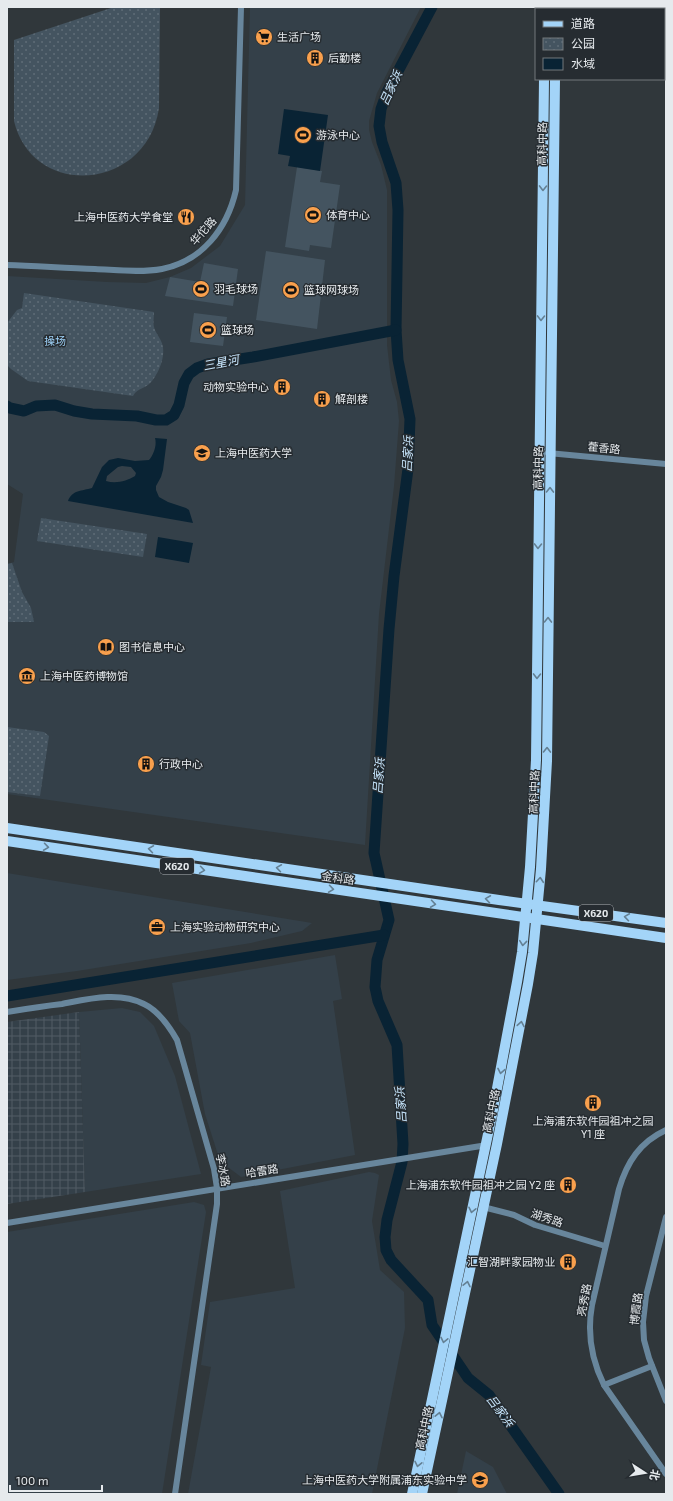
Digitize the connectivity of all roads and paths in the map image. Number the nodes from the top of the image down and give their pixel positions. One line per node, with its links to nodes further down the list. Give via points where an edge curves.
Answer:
1 (237, 7): 5 (street, 华佗路, via 232,189 230,201 220,222 204,242 182,258 150,267)
2 (241, 7): 6 (street, 华佗路, via 236,190 229,214 217,234 196,254 161,269 135,271)
3 (544, 80): 7 (main road, 高科中路, one-way to 7)
4 (555, 80): 8 (main road, 高科中路)
5 (7, 261)
6 (7, 265)
7 (540, 452): 8 (street, 藿香路); 12 (main road, 高科中路, one-way to 12, via 536,760)
8 (550, 453): 9 (street, 藿香路); 13 (main road, 高科中路, one-way to 8, via 547,761)
9 (666, 464)
10 (7, 828): 12 (main road, 金科路 / X620, one-way to 10)
11 (7, 841): 14 (main road, 金科路 / X620, one-way to 14)
12 (526, 904): 13 (main road, 金科路 / X620); 14 (main road, 高科中路)
13 (538, 905): 15 (main road, 高科中路); 16 (main road, 金科路 / X620, one-way to 13)
14 (525, 917): 15 (main road, 金科路 / X620); 21 (main road, 高科中路, one-way to 21, via 522,952 508,1032)
15 (536, 919): 17 (main road, 金科路 / X620); 20 (main road, 高科中路, one-way to 15, via 525,998)
16 (666, 923)
17 (666, 938)
18 (7, 1012): 22 (street, 李冰路, via 105,997 132,999 156,1012 177,1040)
19 (666, 1130): 26 (street, 亮秀路, via 649,1140 630,1161 619,1189)
20 (496, 1144): 21 (street, 哈雷路); 23 (main road, 高科中路)
21 (485, 1145): 22 (street, 哈雷路); 32 (main road, 高科中路, one-way to 32)
22 (217, 1188): 25 (street, 哈雷路); 31 (street, 李冰路, via 217,1204)
23 (483, 1207): 26 (street, 湖秀路); 33 (main road, 高科中路, one-way to 23)
24 (666, 1217): 27 (street, 博霞路, via 644,1313 644,1340)
25 (7, 1223)
26 (606, 1246): 28 (street, 亮秀路, via 589,1325 594,1360)
27 (652, 1366): 28 (street); 29 (street, 博霞路)
28 (604, 1385): 30 (street, 亮秀路)
29 (666, 1401)
30 (666, 1474)
31 (175, 1494)
32 (412, 1494)
33 (422, 1494)

